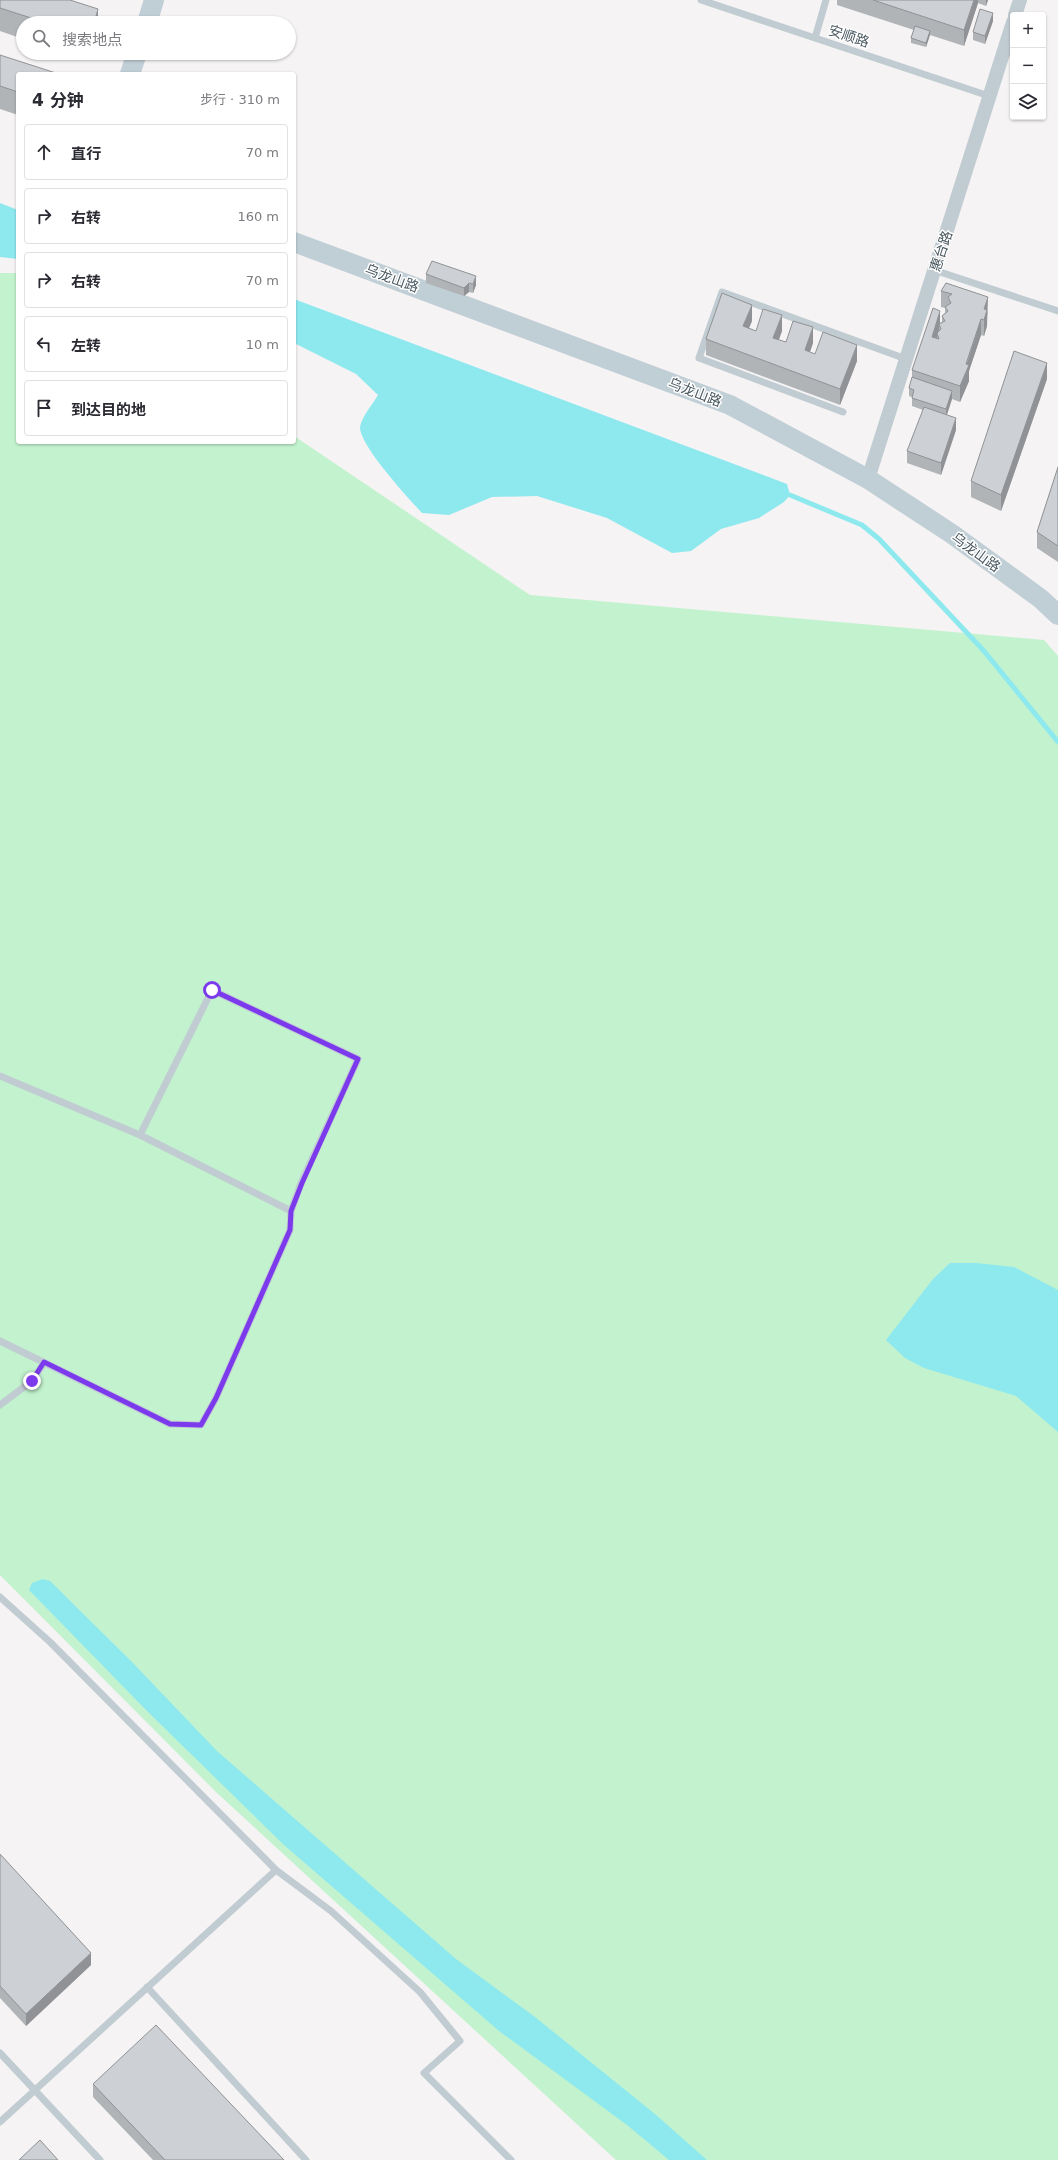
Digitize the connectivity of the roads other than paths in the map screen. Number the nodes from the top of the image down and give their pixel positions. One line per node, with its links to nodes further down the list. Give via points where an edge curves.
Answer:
1 (154, 0): 6 (street)
2 (701, 0): 8 (lane, 安顺路)
3 (826, 0): 8 (lane)
4 (1020, 0): 5 (street)
5 (1016, 12)
6 (149, 16)
7 (1010, 31): 11 (street, 惠台路)
8 (815, 38): 11 (lane, 安顺路)
9 (135, 60): 10 (street)
10 (131, 72)
11 (989, 96): 13 (street, 惠台路)
12 (296, 243): 17 (street, 乌龙山路, via 730,405)
13 (934, 270): 14 (lane); 15 (street, 惠台路)
14 (1058, 311)
15 (906, 359): 16 (lane, via 722,292 699,358); 17 (street, 惠台路)
16 (843, 412)
17 (868, 479): 18 (street, 乌龙山路, via 952,534 1041,599)
18 (1058, 615)
19 (0, 1076): 20 (lane)
20 (140, 1135): 21 (lane); 21 (lane, via 212,990 358,1059)
21 (291, 1211): 23 (lane, via 290,1230 216,1398 201,1425 170,1424)
22 (0, 1341): 23 (lane)
23 (44, 1362): 24 (lane, via 32,1381)
24 (0, 1404)
25 (0, 1597): 26 (lane, via 61,1653)
26 (276, 1870): 27 (lane); 33 (lane, via 331,1911 420,1992 460,2041 424,2073)
27 (147, 1987): 29 (lane); 32 (lane)
28 (0, 2053): 29 (lane)
29 (35, 2091): 30 (lane); 31 (lane)
30 (0, 2122)
31 (100, 2160)
32 (306, 2160)
33 (510, 2160)

